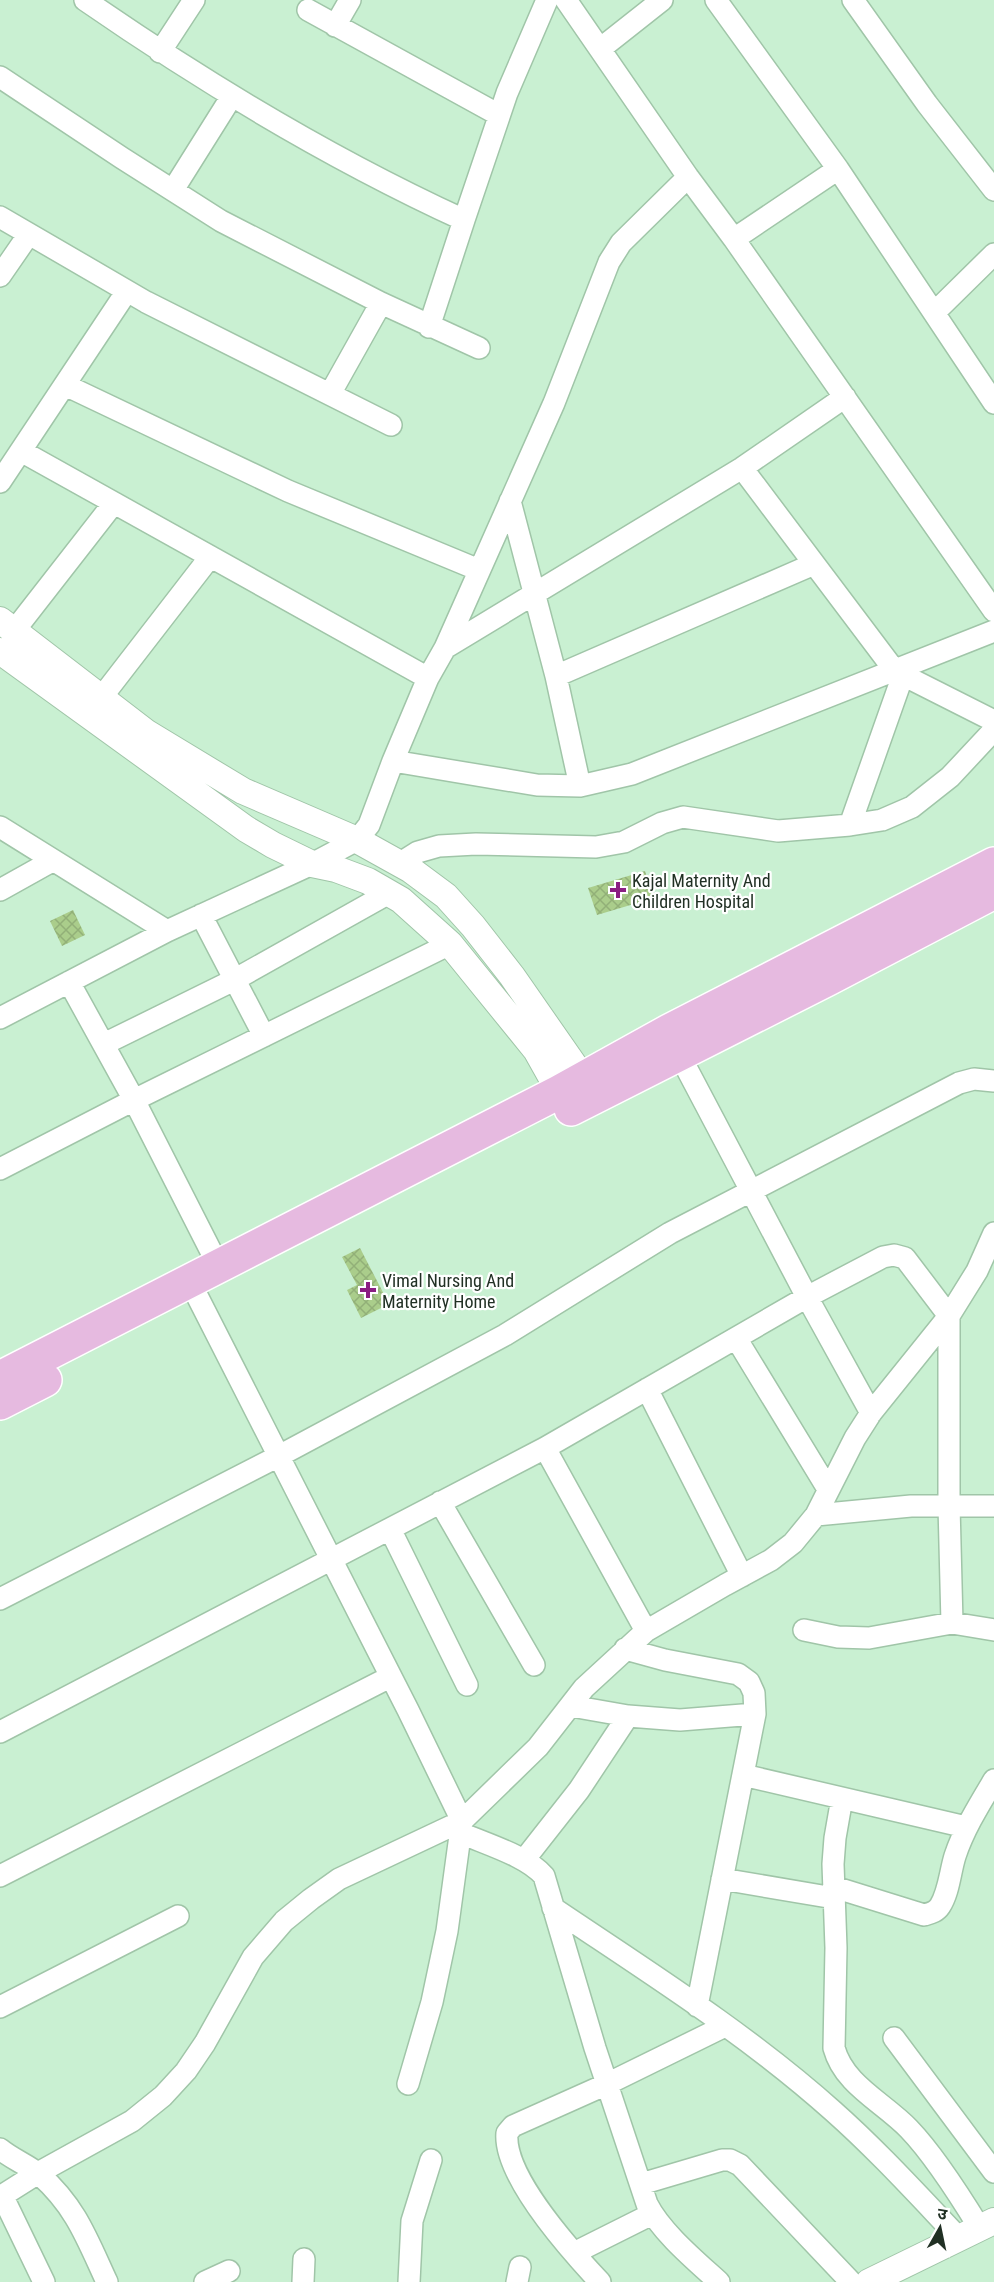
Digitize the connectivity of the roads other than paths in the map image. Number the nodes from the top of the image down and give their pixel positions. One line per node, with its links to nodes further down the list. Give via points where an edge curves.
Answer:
1 (85, 0): 12 (street)
2 (194, 0): 12 (street)
3 (350, 0): 10 (street)
4 (547, 0): 15 (street)
5 (566, 0): 11 (street)
6 (662, 0): 11 (street)
7 (716, 0): 16 (street)
8 (853, 0): 19 (street)
9 (308, 10): 10 (street)
10 (335, 26): 15 (street)
11 (600, 49): 17 (street)
12 (160, 52): 14 (street)
13 (0, 77): 18 (street)
14 (232, 96): 18 (street); 21 (street, via 397,189)
15 (499, 115): 21 (street)
16 (838, 169): 23 (street); 28 (street)
17 (688, 177): 23 (street); 39 (street, via 621,243 609,262 554,403)
18 (173, 190): 27 (street, via 221,221)
19 (994, 190)
20 (0, 217): 22 (street)
21 (464, 220): 29 (street)
22 (29, 234): 25 (street); 26 (street)
23 (734, 239): 33 (street)
24 (994, 254): 28 (street)
25 (0, 276)
26 (127, 291): 31 (street); 32 (street)
27 (381, 303): 29 (street); 32 (street)
28 (934, 312): 34 (street)
29 (429, 327): 30 (street)
30 (479, 348)
31 (65, 385): 36 (street); 43 (street, via 288,491)
32 (330, 394): 35 (street)
33 (845, 397): 37 (street); 45 (street)
34 (994, 403)
35 (391, 425)
36 (21, 451): 38 (street); 40 (street)
37 (742, 468): 42 (street); 44 (street)
38 (0, 482)
39 (510, 501): 43 (street); 44 (street)
40 (113, 504): 41 (street); 47 (street)
41 (210, 557): 51 (street); 52 (street)
42 (814, 564): 49 (street); 50 (street)
43 (479, 570): 48 (street)
44 (534, 594): 48 (street); 50 (street)
45 (994, 611)
46 (994, 631): 49 (street)
47 (5, 634): 52 (street); 61 (street, via 246,828)
48 (445, 648): 51 (street)
49 (899, 673): 53 (street); 56 (street, via 632,774); 57 (street)
50 (556, 676): 56 (street)
51 (428, 678): 55 (street)
52 (101, 698): 59 (street, via 147,734 243,791)
53 (994, 721)
54 (994, 730): 57 (street, via 950,777 912,807 882,820)
55 (393, 761): 56 (street, via 537,785); 59 (street, via 369,825)
56 (580, 786)
57 (850, 825): 62 (street, via 778,831 683,817 624,842 596,847 439,846 418,852)
58 (0, 827): 60 (street)
59 (357, 840): 61 (street); 62 (street)
60 (51, 861): 64 (street); 68 (street)
61 (312, 864): 66 (street, via 368,881); 67 (street)
62 (399, 864): 77 (street, via 446,896 474,926 512,976)
63 (994, 864): 77 (main road)
64 (0, 890)
65 (994, 892): 75 (main road)
66 (389, 893): 69 (street); 70 (street)
67 (201, 915): 68 (street); 70 (street)
68 (167, 931): 71 (street)
69 (450, 944): 73 (street); 77 (street)
70 (234, 980): 73 (street); 74 (street)
71 (69, 982): 72 (street); 74 (street)
72 (0, 1018)
73 (264, 1036): 78 (street)
74 (104, 1044): 78 (street)
75 (679, 1054): 77 (main road); 80 (street)
76 (994, 1081): 80 (street, via 974,1079 958,1083)
77 (576, 1094): 82 (main road); 83 (main road)
78 (135, 1100): 79 (street); 82 (street)
79 (0, 1169)
80 (752, 1191): 84 (street); 92 (street, via 670,1233 505,1335)
81 (994, 1233): 85 (street, via 977,1271)
82 (219, 1265): 83 (main road)
83 (193, 1290): 87 (main road); 89 (main road); 92 (street)
84 (807, 1297): 85 (street, via 894,1255 905,1258); 86 (street); 90 (street)
85 (949, 1316): 90 (street); 95 (street)
86 (736, 1338): 88 (street); 93 (street)
87 (0, 1378)
88 (647, 1389): 91 (street); 100 (street)
89 (0, 1403)
90 (871, 1413): 93 (street)
91 (545, 1448): 94 (street); 105 (street)
92 (277, 1457): 99 (street); 101 (street)
93 (828, 1490): 97 (street)
94 (440, 1502): 98 (street); 107 (street)
95 (949, 1505): 96 (street); 97 (street); 102 (street)
96 (994, 1506)
97 (816, 1515): 100 (street, via 793,1543)
98 (390, 1529): 99 (street); 109 (street)
99 (330, 1560): 108 (street); 113 (street)
100 (742, 1576): 105 (street)
101 (0, 1599)
102 (952, 1623): 103 (street, via 868,1638); 104 (street)
103 (804, 1630)
104 (994, 1630)
105 (646, 1631): 106 (street)
106 (625, 1649): 110 (street); 111 (street, via 738,1674 749,1682 754,1693)
107 (534, 1665)
108 (390, 1677): 117 (street); 120 (street)
109 (467, 1685)
110 (571, 1706): 112 (street); 117 (street, via 538,1747)
111 (755, 1714): 112 (street, via 680,1720); 114 (street)
112 (628, 1716): 119 (street, via 579,1790)
113 (0, 1732)
114 (743, 1775): 116 (street); 121 (street)
115 (994, 1780): 118 (street)
116 (842, 1798): 118 (street); 122 (street, via 835,1838)
117 (461, 1827): 119 (street); 129 (street, via 445,1941); 134 (street, via 339,1879 284,1921 253,1957 205,2043 163,2096 132,2121)
118 (966, 1827): 122 (street, via 945,1894 933,1913 924,1915)
119 (524, 1860): 123 (street, via 544,1876)
120 (0, 1876)
121 (722, 1879): 122 (street); 125 (street)
122 (834, 1893): 138 (street, via 834,2048 838,2063 909,2129 960,2197)
123 (553, 1908): 125 (street); 130 (street)
124 (178, 1916): 126 (street)
125 (697, 2006): 127 (street)
126 (0, 2007)
127 (725, 2026): 130 (street); 138 (street, via 833,2111 896,2172)
128 (894, 2037): 133 (street)
129 (408, 2084)
130 (607, 2084): 135 (street); 139 (street, via 513,2126 507,2133 509,2154 517,2172)
131 (0, 2149): 134 (street)
132 (431, 2160): 147 (street, via 412,2221)
133 (994, 2172)
134 (38, 2173): 136 (street); 144 (street, via 75,2214)
135 (641, 2184): 137 (street); 150 (street, via 730,2160 740,2165)
136 (1, 2196): 143 (street)
137 (652, 2214): 139 (street); 149 (street)
138 (977, 2228): 142 (street)
139 (574, 2253): 148 (street)
140 (304, 2259): 146 (street)
141 (229, 2271): 145 (street)
142 (880, 2280)
143 (44, 2282)
144 (107, 2282)
145 (205, 2282)
146 (303, 2282)
147 (409, 2282)
148 (600, 2282)
149 (719, 2282)
150 (851, 2282)

